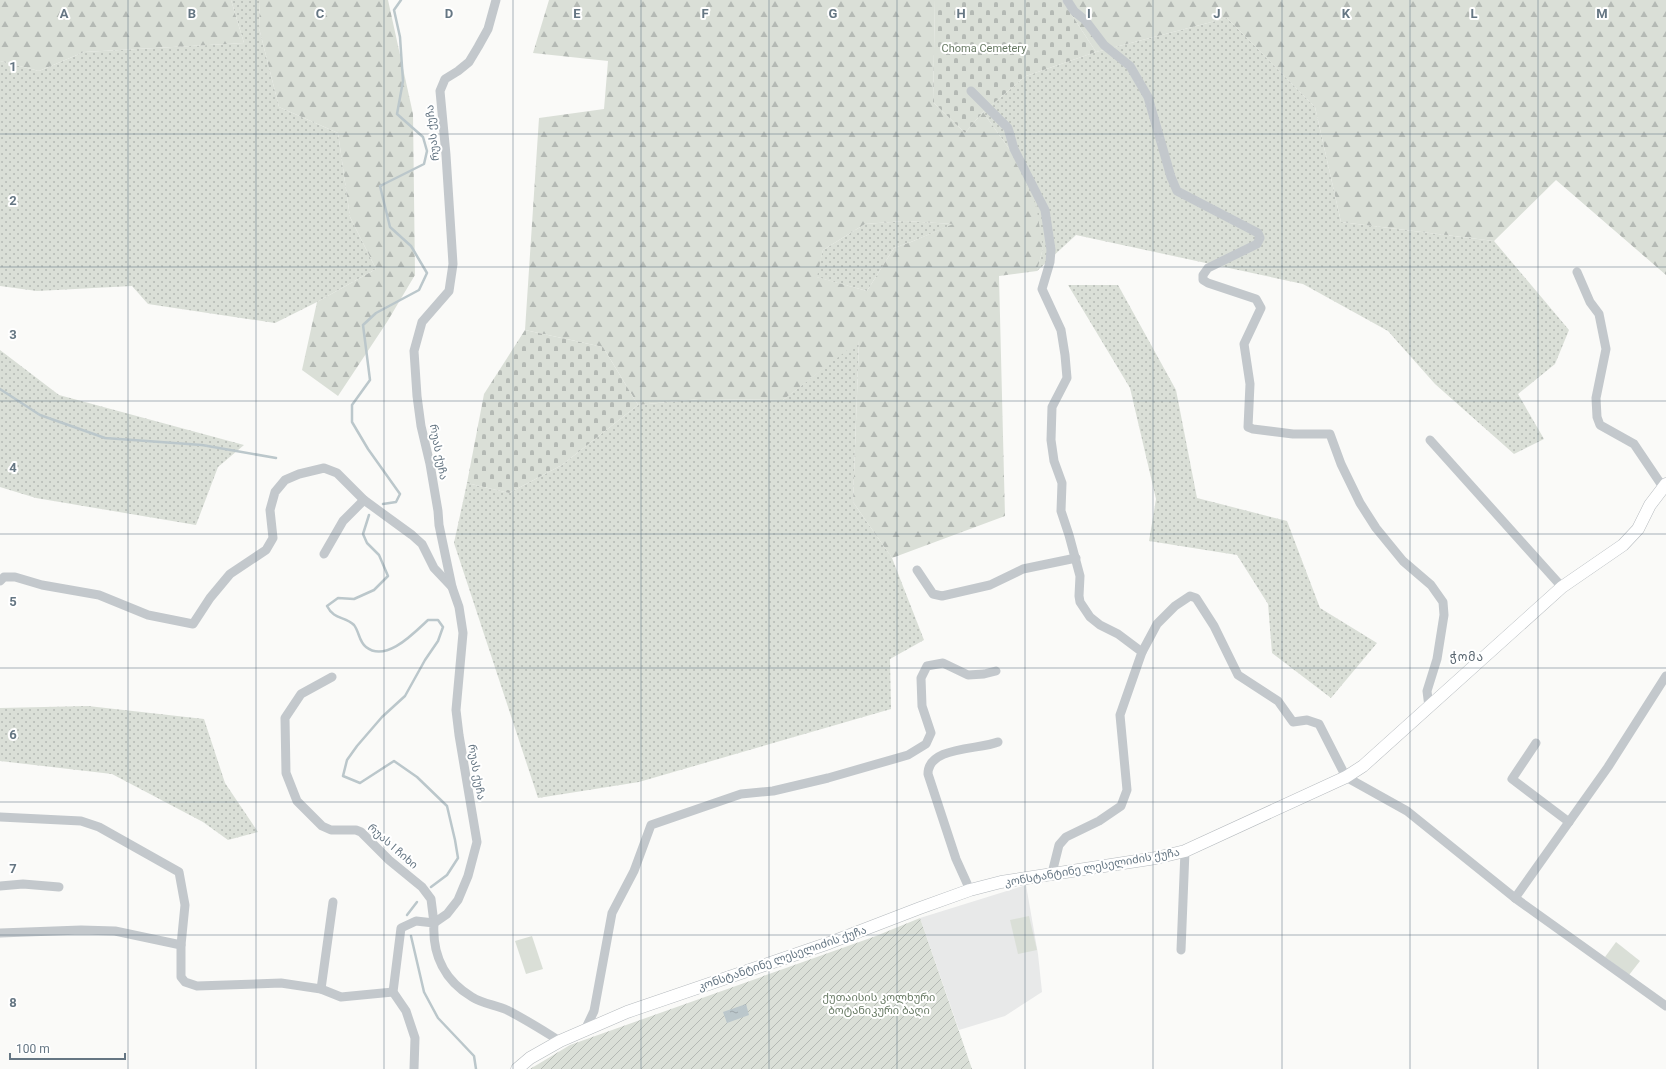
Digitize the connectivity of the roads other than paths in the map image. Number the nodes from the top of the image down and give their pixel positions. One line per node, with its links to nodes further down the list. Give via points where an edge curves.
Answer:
1 (496, 0): 12 (street, რუას ქუჩა, via 488,29 478,47 468,62 445,79 440,91 452,277 449,291 422,322 414,351 421,426)
2 (1067, 0): 18 (street, via 1104,45 1130,66 1148,97 1177,191 1258,233 1260,238 1257,244 1208,268 1203,275 1203,280 1208,283 1256,300 1261,308 1244,344 1250,384 1248,427 1253,430 1293,434 1330,434 1360,503 1376,528 1403,561 1431,585 1443,602 1444,615 1437,659 1427,691)
3 (971, 91): 9 (street, via 1008,128 1014,149 1045,210 1050,262 1042,289 1061,330 1067,378 1052,407 1051,440 1054,461 1062,483 1061,511)
4 (1576, 272): 6 (street, via 1590,302 1599,314 1606,349 1596,398 1600,425 1634,444)
5 (1430, 440): 13 (street)
6 (1664, 486): 13 (main road, კონსტანტინე ლესელიძის ქუჩა, via 1638,529 1623,545)
7 (364, 500): 8 (street, via 343,521); 11 (street, via 337,473 324,468 285,480 275,492 270,510 273,538 266,550 230,574 193,624 148,615 99,595 42,585 15,577 4,577); 12 (street, via 422,544 434,568)
8 (324, 554)
9 (1076, 558): 10 (street, via 1023,569 990,585 942,596 933,594); 14 (street, via 1080,576 1080,602 1090,617)
10 (917, 570)
11 (0, 581)
12 (452, 587): 31 (street, რუას ქუჩა, via 459,607 463,633 456,710 477,842 468,876 458,900 447,914)
13 (1562, 588): 18 (main road, კონსტანტინე ლესელიძის ქუჩა)
14 (1142, 652): 21 (street, via 1157,624 1175,606 1190,596 1196,598 1214,626 1238,675 1278,701 1293,722 1307,720 1319,724); 25 (street, via 1120,714 1127,790 1121,806 1099,821 1066,837 1059,845)
15 (996, 670): 38 (street, via 968,675 943,663 928,666 921,678 922,706 930,733 926,744 908,755 821,780 773,791 741,794 651,825 634,871 612,913 594,1011)
16 (1666, 676): 23 (street, via 1608,767)
17 (332, 677): 31 (street, რუას I ჩიხი, via 301,694 285,718 286,773 297,801 322,826 331,830 361,832 389,860 422,887 431,899)
18 (1429, 707): 21 (main road, კონსტანტინე ლესელიძის ქუჩა, via 1363,766)
19 (998, 742): 28 (street, via 966,747 937,758 928,767 928,774 956,858)
20 (1536, 743): 23 (street, via 1512,779)
21 (1346, 777): 24 (main road, კონსტანტინე ლესელიძის ქუჩა); 29 (street, via 1407,811)
22 (0, 817): 33 (street, via 81,821 99,827 179,872 185,905)
23 (1569, 822): 29 (street)
24 (1184, 851): 25 (main road, კონსტანტინე ლესელიძის ქუჩა, via 1156,858); 34 (street)
25 (1052, 874): 28 (main road, კონსტანტინე ლესელიძის ქუჩა)
26 (0, 886): 27 (street, via 23,884)
27 (58, 887)
28 (970, 890): 38 (main road, კონსტანტინე ლესელიძის ქუჩა, via 828,944 627,1012)
29 (1515, 898): 37 (street)
30 (333, 902): 35 (street)
31 (434, 923): 36 (street, via 416,921 401,928); 39 (street, რუას I ჩიხი, via 435,951 447,977 472,998 506,1010)
32 (0, 933): 33 (street, via 115,931)
33 (181, 945): 35 (street, via 181,977 185,982 197,986 281,983)
34 (1181, 950)
35 (321, 989): 36 (street, via 341,996)
36 (393, 992): 40 (street, via 406,1011 415,1038)
37 (1666, 1006)
38 (585, 1030): 39 (main road, კონსტანტინე ლესელიძის ქუჩა)
39 (560, 1040): 41 (main road, კონსტანტინე ლესელიძის ქუჩა)
40 (414, 1069)
41 (517, 1069)

